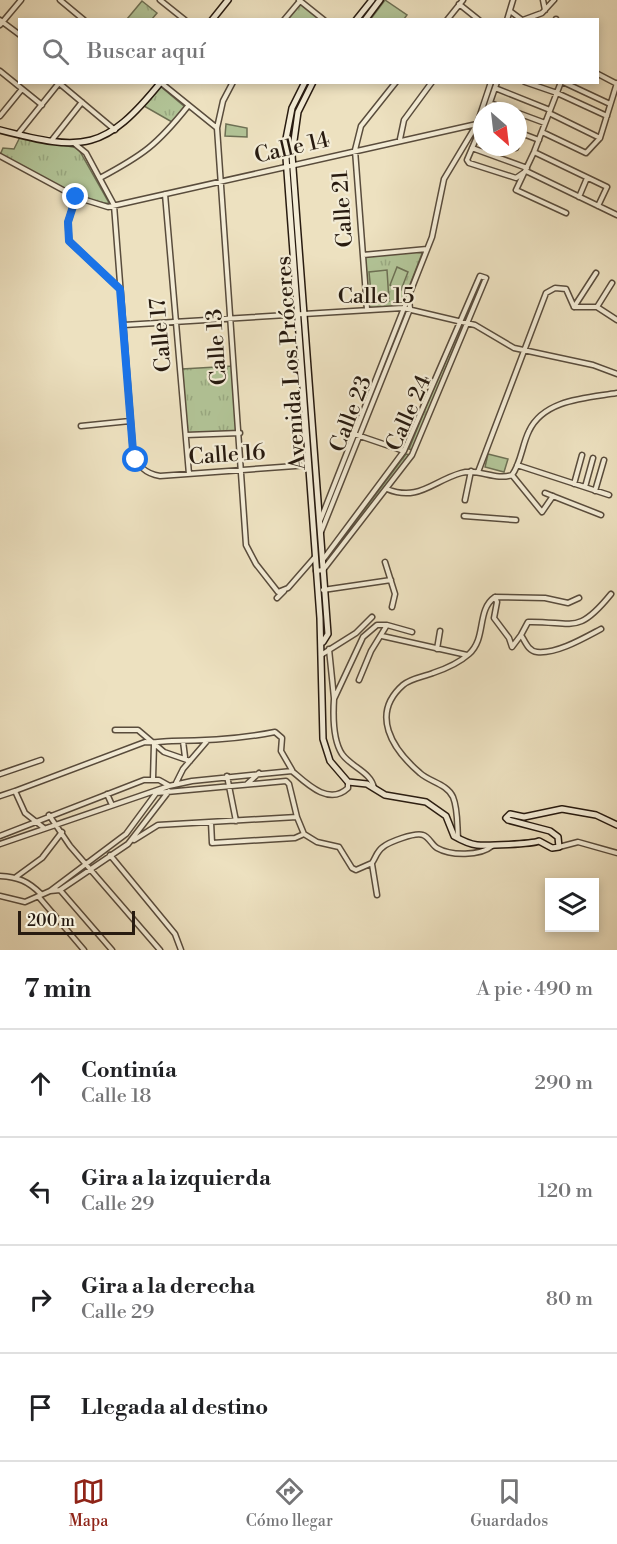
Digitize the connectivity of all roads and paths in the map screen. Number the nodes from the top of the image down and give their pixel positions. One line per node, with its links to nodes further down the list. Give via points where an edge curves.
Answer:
1 (21, 0): 27 (street)
2 (60, 0): 16 (street)
3 (160, 0): 17 (street)
4 (228, 0): 18 (main road)
5 (299, 0): 19 (street); 20 (street)
6 (372, 0): 21 (main road)
7 (380, 0): 22 (main road)
8 (463, 0): 12 (street)
9 (513, 0): 13 (street)
10 (543, 0): 14 (street)
11 (554, 0): 14 (street)
12 (459, 4): 23 (street); 24 (street)
13 (510, 11): 25 (street); 26 (street)
14 (545, 11): 15 (street)
15 (539, 17)
16 (82, 18)
17 (182, 18)
18 (214, 18)
19 (286, 18)
20 (322, 18)
21 (358, 18)
22 (366, 18)
23 (448, 18)
24 (476, 18)
25 (508, 18)
26 (519, 18)
27 (1, 23): 28 (street)
28 (18, 34)
29 (0, 71): 47 (street)
30 (599, 75): 45 (street)
31 (58, 84): 53 (street)
32 (60, 84): 49 (street)
33 (160, 84): 63 (main road, via 135,115)
34 (162, 84): 54 (street)
35 (232, 84): 61 (street, Calle 13, via 223,100)
36 (304, 84): 77 (main road, Avenida Los Próceres, via 288,123)
37 (312, 84): 77 (main road, Avenida Los Próceres, via 298,112)
38 (394, 84): 74 (street, Calle 21, via 361,126)
39 (431, 84): 69 (street, via 404,120)
40 (490, 84): 50 (street, Calle 23)
41 (497, 84): 46 (street)
42 (531, 84): 48 (street)
43 (561, 84): 48 (street)
44 (566, 84): 52 (street)
45 (617, 84): 52 (street)
46 (495, 88): 51 (street); 55 (street)
47 (22, 89): 53 (street); 56 (street)
48 (557, 93): 55 (street); 58 (street)
49 (82, 102): 63 (street); 70 (street)
50 (485, 102)
51 (490, 102)
52 (610, 104): 58 (street)
53 (42, 105): 66 (street)
54 (188, 106): 61 (street); 79 (street, via 145,153)
55 (550, 111): 59 (street); 68 (street)
56 (0, 116)
57 (527, 116): 59 (street)
58 (607, 116): 68 (street)
59 (545, 123): 64 (street)
60 (473, 125): 69 (street, Calle 14)
61 (217, 128): 81 (street, Calle 13)
62 (0, 130): 66 (main road)
63 (116, 130): 72 (main road)
64 (542, 132): 68 (street, via 586,153); 71 (street)
65 (473, 133): 89 (street, Calle 23, via 444,179)
66 (18, 134): 70 (main road)
67 (527, 135): 71 (street)
68 (600, 138)
69 (400, 139): 74 (street, Calle 14)
70 (52, 140): 72 (main road)
71 (539, 140): 75 (street)
72 (75, 144): 79 (street, via 86,153)
73 (472, 148): 78 (street); 78 (street, via 469,163 516,178)
74 (355, 150): 77 (street, Calle 14); 90 (street, Calle 21)
75 (534, 152): 78 (street); 80 (street)
76 (0, 156): 83 (street)
77 (289, 166): 81 (street, Calle 14); 100 (main road, Avenida Los Próceres); 101 (main road, Avenida Los Próceres)
78 (526, 170): 84 (street); 87 (street, via 516,190)
79 (100, 178): 85 (street)
80 (587, 178): 84 (street); 86 (street, via 607,188)
81 (220, 182): 82 (street, Calle 14); 103 (street, Calle 13)
82 (165, 194): 85 (street, Calle 14); 106 (street, Calle 17)
83 (76, 197): 85 (street, via 102,206); 93 (street, via 68,222 69,241)
84 (579, 197): 86 (street)
85 (114, 205): 93 (street)
86 (598, 206): 88 (street)
87 (566, 213)
88 (617, 215)
89 (427, 249): 90 (street); 94 (street, Calle 23)
90 (363, 255): 98 (street, Calle 21)
91 (596, 273): 95 (street)
92 (612, 283): 96 (street)
93 (120, 289): 107 (street)
94 (409, 298): 97 (street, Calle 23); 99 (street, Calle 23)
95 (574, 307): 96 (street); 108 (street, via 566,289 548,291)
96 (597, 307): 102 (street)
97 (403, 308): 98 (street, Calle 15); 99 (street, Calle 15); 114 (street, Calle 23)
98 (367, 309): 100 (street, Calle 15)
99 (410, 309): 104 (street, Calle 15); 116 (street, Calle 23)
100 (304, 314): 101 (street, Calle 15); 121 (main road, Avenida Los Próceres)
101 (297, 315): 103 (street, Calle 15); 121 (main road, Avenida Los Próceres)
102 (616, 317)
103 (231, 319): 106 (street, Calle 15); 113 (street, Calle 13)
104 (459, 320): 105 (street, Calle 15); 105 (street, Calle 24, via 480,276 486,278); 117 (street, Calle 24)
105 (466, 322): 108 (street, Calle 15); 130 (street, Calle 24, via 412,455)
106 (177, 323): 107 (street, Calle 15); 115 (street, Calle 17)
107 (124, 325): 111 (street)
108 (524, 351): 109 (street, Calle 15); 125 (street)
109 (617, 374)
110 (617, 393): 122 (street, via 576,399 544,413 528,431)
111 (130, 422): 112 (street); 126 (street, Calle 16, via 134,456 143,468 160,476)
112 (81, 426)
113 (240, 433): 115 (street); 123 (street, Calle 13)
114 (354, 434): 116 (street); 139 (street, Calle 23)
115 (186, 435): 126 (street, Calle 17)
116 (360, 436): 117 (street); 141 (street, Calle 23)
117 (404, 451): 144 (street, Calle 24)
118 (582, 455): 128 (street)
119 (593, 458): 129 (street)
120 (604, 459): 131 (street)
121 (312, 465): 123 (street, Calle 16); 139 (main road, Avenida Los Próceres); 140 (main road, Avenida Los Próceres)
122 (517, 465): 127 (street); 128 (street)
123 (242, 471): 126 (street, Calle 16); 149 (street, Calle 13, via 246,545 278,592)
124 (471, 471): 125 (street); 130 (street, via 410,495); 135 (street)
125 (478, 472): 127 (street)
126 (189, 474)
127 (512, 475): 134 (street, via 542,512)
128 (574, 484): 129 (street)
129 (585, 487): 131 (street)
130 (387, 489): 146 (street, Calle 24)
131 (595, 491): 133 (street)
132 (545, 493): 134 (street)
133 (609, 495)
134 (553, 496): 136 (street)
135 (465, 500)
136 (601, 515)
137 (464, 516): 138 (street)
138 (516, 520)
139 (320, 522): 140 (street); 141 (main road, Avenida Los Próceres)
140 (313, 523): 142 (main road, Avenida Los Próceres)
141 (321, 533): 142 (street); 144 (main road, Avenida Los Próceres)
142 (313, 534): 143 (main road, Avenida Los Próceres)
143 (315, 559): 144 (street); 147 (main road, Avenida Los Próceres); 149 (street)
144 (323, 561): 146 (main road, Avenida Los Próceres)
145 (385, 562): 148 (street)
146 (323, 570): 147 (street); 150 (main road, Avenida Los Próceres)
147 (316, 571): 151 (main road, Avenida Los Próceres)
148 (391, 580): 150 (street); 156 (street, via 395,594)
149 (287, 589): 154 (street)
150 (325, 590): 151 (street); 164 (main road, Avenida Los Próceres, via 328,634)
151 (318, 591): 164 (main road, Avenida Los Próceres)
152 (611, 594): 162 (street, via 584,620 564,626 528,622)
153 (495, 597): 155 (street, via 545,598 568,603); 162 (street, via 494,618 512,646); 168 (street, via 489,601 478,642)
154 (276, 598)
155 (579, 598)
156 (392, 607)
157 (372, 617): 165 (street, via 356,633)
158 (387, 625): 161 (street); 163 (street); 170 (street, via 377,625 363,637)
159 (601, 629): 162 (street, via 555,649 536,652)
160 (440, 631): 166 (street)
161 (412, 632)
162 (521, 635)
163 (381, 636): 166 (street); 169 (street)
164 (322, 644): 167 (main road, Avenida Los Próceres)
165 (329, 649): 167 (street); 170 (street)
166 (437, 649): 168 (street)
167 (321, 655): 183 (main road, Avenida Los Próceres, via 323,739 330,761)
168 (468, 655): 207 (street, via 432,674 406,682 388,702 386,713 393,742 418,772 447,788 453,796)
169 (359, 680)
170 (334, 699): 189 (street, via 341,752 366,775)
171 (115, 730): 174 (street, via 138,730)
172 (207, 740): 173 (street); 177 (street); 178 (street, via 279,734 283,742 281,751)
173 (183, 741): 174 (street); 175 (street)
174 (154, 744): 175 (street, via 164,752); 182 (street); 190 (street, via 138,744)
175 (185, 757): 177 (street)
176 (41, 759): 180 (street)
177 (190, 761): 184 (street)
178 (292, 771): 179 (street); 183 (street, via 327,795 343,793)
179 (260, 773): 181 (street); 185 (street)
180 (0, 774)
181 (227, 777): 184 (street); 187 (street)
182 (153, 779): 186 (street); 193 (street)
183 (348, 782): 189 (main road, via 367,784)
184 (176, 783): 186 (street); 191 (street)
185 (246, 784): 187 (street); 197 (street, via 290,784)
186 (169, 786): 188 (street)
187 (228, 786): 191 (street); 198 (street)
188 (160, 789): 192 (street); 195 (street)
189 (374, 789): 207 (main road, via 385,795 426,802 446,816 448,828)
190 (15, 791): 194 (street); 199 (street)
191 (169, 791): 192 (street); 209 (street)
192 (156, 793): 214 (street, via 126,834)
193 (107, 794): 195 (street); 196 (street)
194 (0, 796)
195 (112, 805): 201 (street)
196 (49, 815): 199 (street); 201 (street)
197 (297, 817): 198 (street); 205 (street)
198 (236, 821): 200 (street)
199 (34, 822): 203 (street); 206 (street)
200 (211, 822): 205 (street, via 212,843 295,838); 209 (street, via 158,825)
201 (58, 825): 203 (street); 204 (street)
202 (617, 825): 211 (main road, via 596,815 562,809 539,815 507,815 508,820 550,831 558,837)
203 (45, 828): 208 (street)
204 (62, 832): 214 (street); 218 (street, via 42,858)
205 (304, 834): 215 (street, via 339,847 352,868 362,869)
206 (0, 836)
207 (459, 838): 210 (main road, via 478,846)
208 (0, 844)
209 (128, 844): 213 (street)
210 (492, 845): 211 (main road, via 539,841); 215 (street, via 479,852 458,853 439,849 427,837 418,835 386,844)
211 (559, 847): 212 (street, via 578,842)
212 (617, 853)
213 (110, 855): 216 (street); 227 (street, via 175,934)
214 (85, 862): 216 (street); 220 (street)
215 (372, 863): 223 (street)
216 (91, 869): 219 (street); 226 (street)
217 (0, 876): 218 (street)
218 (16, 877): 221 (street, via 28,882)
219 (60, 890): 220 (street); 225 (street)
220 (50, 891): 221 (street)
221 (40, 895): 222 (street, via 25,902); 224 (street)
222 (0, 896)
223 (377, 896)
224 (84, 950)
225 (112, 950)
226 (160, 950)
227 (181, 950)

